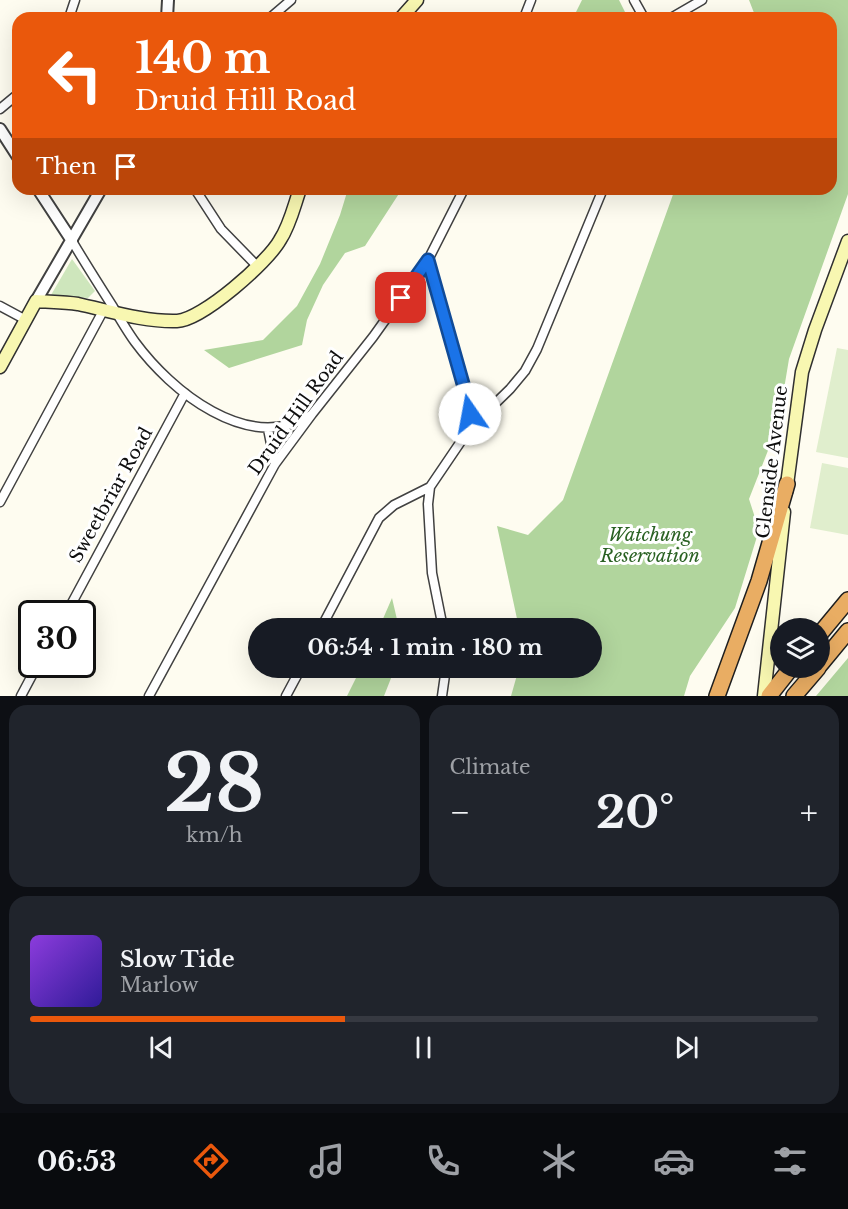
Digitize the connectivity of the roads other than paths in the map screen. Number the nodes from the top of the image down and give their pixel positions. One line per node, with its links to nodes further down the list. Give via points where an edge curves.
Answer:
1 (291, 0): 4 (street)
2 (417, 0): 5 (main road)
3 (702, 0): 6 (street)
4 (277, 12)
5 (406, 12)
6 (681, 12)
7 (12, 99): 8 (street)
8 (0, 109)
9 (0, 129): 10 (street)
10 (12, 148)
11 (42, 195): 17 (street)
12 (98, 195): 17 (street)
13 (199, 195): 20 (street, via 221,229)
14 (298, 195): 20 (main road, via 281,239)
15 (461, 195): 19 (street, Druid Hill Road)
16 (601, 195): 29 (street, via 537,349 525,371)
17 (72, 241): 21 (street); 24 (street)
18 (848, 241): 34 (main road, Glenside Avenue, via 802,372)
19 (428, 260): 28 (street); 30 (street, Druid Hill Road, via 374,337)
20 (257, 266): 24 (main road, via 192,318 174,321)
21 (36, 301): 23 (main road); 25 (main road)
22 (0, 306): 25 (street)
23 (104, 310): 24 (main road); 36 (street)
24 (117, 314): 27 (street, via 134,342)
25 (26, 320): 26 (main road)
26 (0, 367)
27 (185, 393): 32 (street, via 231,420); 37 (street, Sweetbriar Road)
28 (469, 405): 29 (street); 31 (street)
29 (489, 411): 31 (street)
30 (312, 414): 32 (street); 33 (street, Druid Hill Road)
31 (470, 428): 35 (street)
32 (268, 429): 33 (street)
33 (275, 464): 50 (street, Druid Hill Road)
34 (787, 484): 53 (highway, via 759,581); 54 (main road, Glenside Avenue)
35 (430, 487): 39 (street, via 394,505 379,518); 40 (street, via 432,573)
36 (0, 502)
37 (74, 600)
38 (848, 600): 41 (highway)
39 (326, 618)
40 (441, 618)
41 (830, 621)
42 (848, 631): 43 (highway)
43 (830, 653)
44 (31, 678): 49 (street)
45 (296, 678): 51 (street)
46 (444, 678): 52 (street)
47 (784, 678): 55 (highway)
48 (809, 678): 56 (highway)
49 (21, 696)
50 (149, 696)
51 (286, 696)
52 (441, 696)
53 (717, 696)
54 (764, 696)
55 (770, 696)
56 (794, 696)

